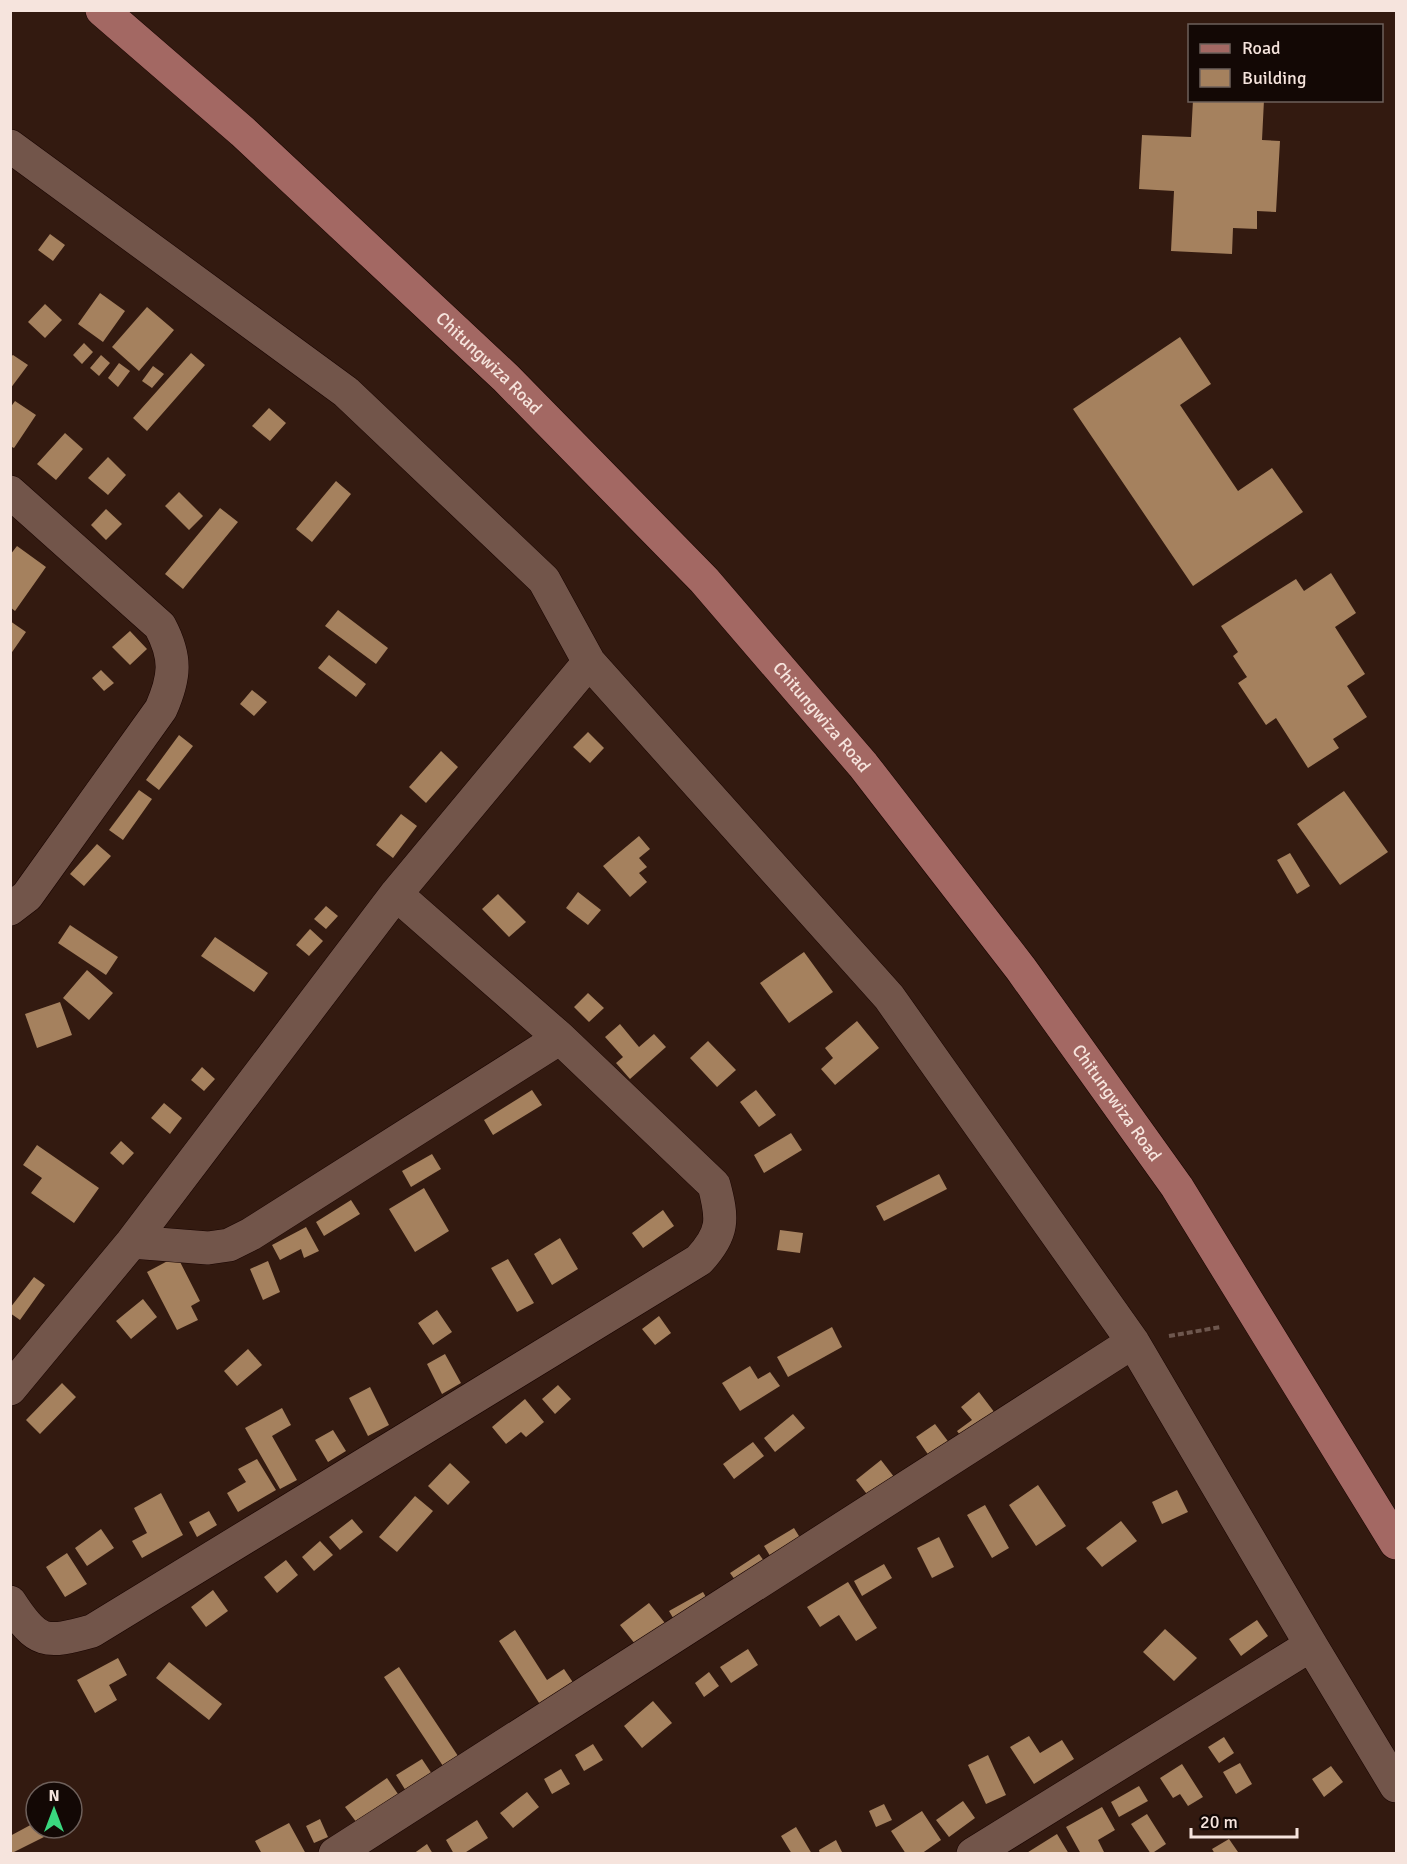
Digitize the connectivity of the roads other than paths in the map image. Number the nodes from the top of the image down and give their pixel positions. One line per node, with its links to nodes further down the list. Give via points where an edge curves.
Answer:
1 (102, 10): 11 (main road, Chitungwiza Road, via 243,132 498,369 704,580 863,765 1021,969 1177,1187)
2 (10, 146): 4 (street, via 346,392 544,580)
3 (10, 492): 6 (street, via 160,626 173,661 170,689 161,709 27,896)
4 (589, 662): 5 (street); 9 (street, via 889,997)
5 (396, 894): 7 (street); 8 (street)
6 (10, 909)
7 (560, 1038): 8 (street, via 229,1245 208,1248); 12 (street, via 714,1185 721,1212 718,1230 706,1253 92,1631 54,1640 36,1635)
8 (132, 1242): 10 (street)
9 (1133, 1342): 13 (street); 15 (street)
10 (10, 1389)
11 (1396, 1543)
12 (10, 1602)
13 (1311, 1645): 14 (street); 16 (street)
14 (1396, 1786)
15 (335, 1854)
16 (973, 1854)

